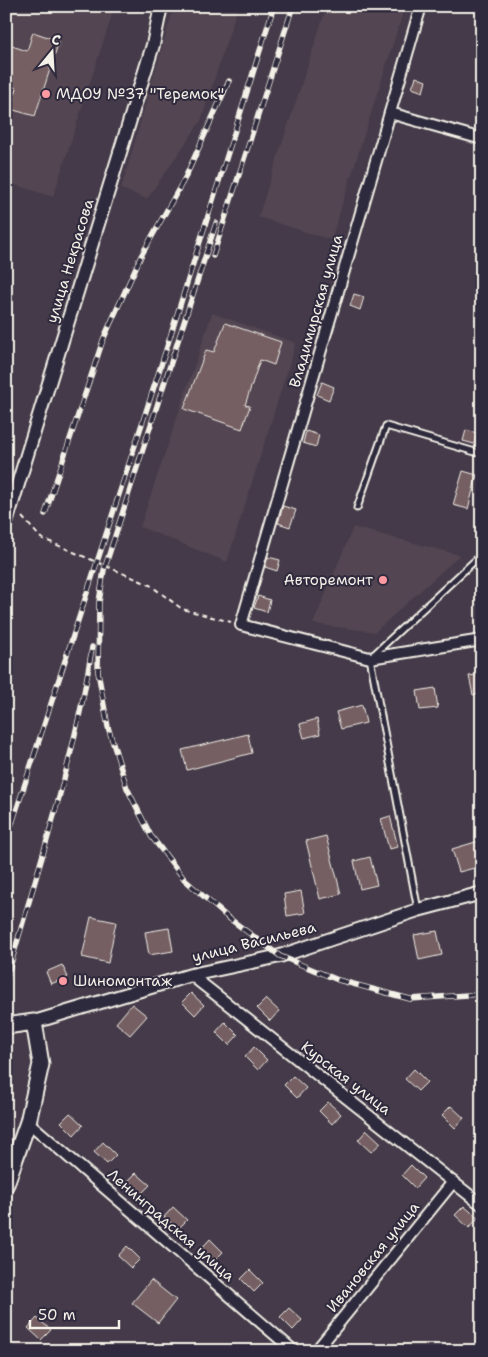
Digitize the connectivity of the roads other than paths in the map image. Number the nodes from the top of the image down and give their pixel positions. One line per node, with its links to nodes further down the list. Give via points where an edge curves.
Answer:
1 (161, 6): 6 (street, улица Некрасова, via 153,45)
2 (421, 6): 3 (street, Владимирская улица)
3 (390, 113): 4 (street); 11 (street, Владимирская улица, via 241,625)
4 (482, 139)
5 (482, 454): 7 (lane, via 386,426)
6 (9, 504): 8 (street, улица Некрасова)
7 (357, 508)
8 (6, 524)
9 (482, 554): 11 (lane)
10 (482, 640): 11 (street)
11 (370, 658): 13 (lane)
12 (482, 893): 13 (street, улица Васильева)
13 (418, 910): 14 (street, улица Васильева, via 280,956)
14 (190, 975): 15 (street, улица Васильева); 18 (street, Курская улица)
15 (34, 1022): 16 (main road); 17 (main road, via 41,1064)
16 (6, 1026)
17 (28, 1122): 19 (main road); 21 (street, Ленинградская улица)
18 (453, 1182): 20 (street, Курская улица); 22 (street, Ивановская улица)
19 (6, 1184)
20 (482, 1205)
21 (294, 1351)
22 (316, 1351)

